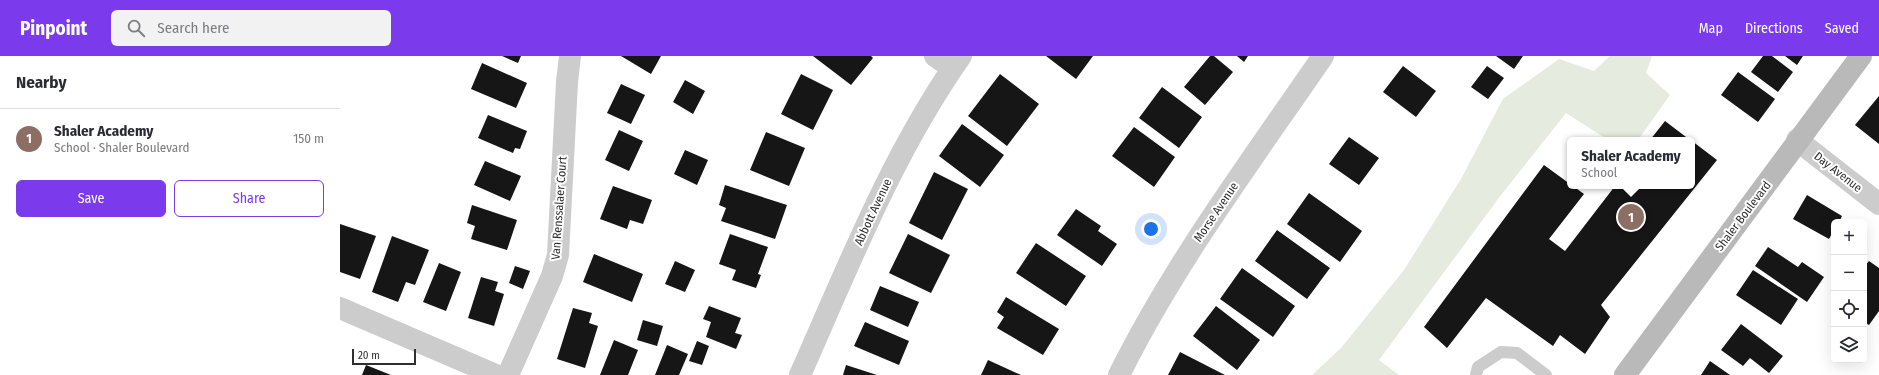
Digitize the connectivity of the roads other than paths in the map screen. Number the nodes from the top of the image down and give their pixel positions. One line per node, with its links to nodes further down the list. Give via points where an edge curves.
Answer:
1 (570, 56): 9 (street, Van Renssalaer Court, via 558,255 552,276)
2 (1323, 56): 11 (street, Morse Avenue, via 1182,262 1142,329)
3 (1860, 56): 5 (street, Shaler Boulevard)
4 (949, 60): 10 (street, Abbott Avenue, via 882,192)
5 (1797, 140): 6 (street, Day Avenue); 14 (street, Shaler Boulevard, via 1772,178)
6 (1879, 204)
7 (340, 308): 8 (street)
8 (496, 375)
9 (508, 375)
10 (800, 375)
11 (1119, 375)
12 (1476, 375): 13 (lane, via 1478,368 1501,352 1517,353)
13 (1546, 375)
14 (1625, 375)

